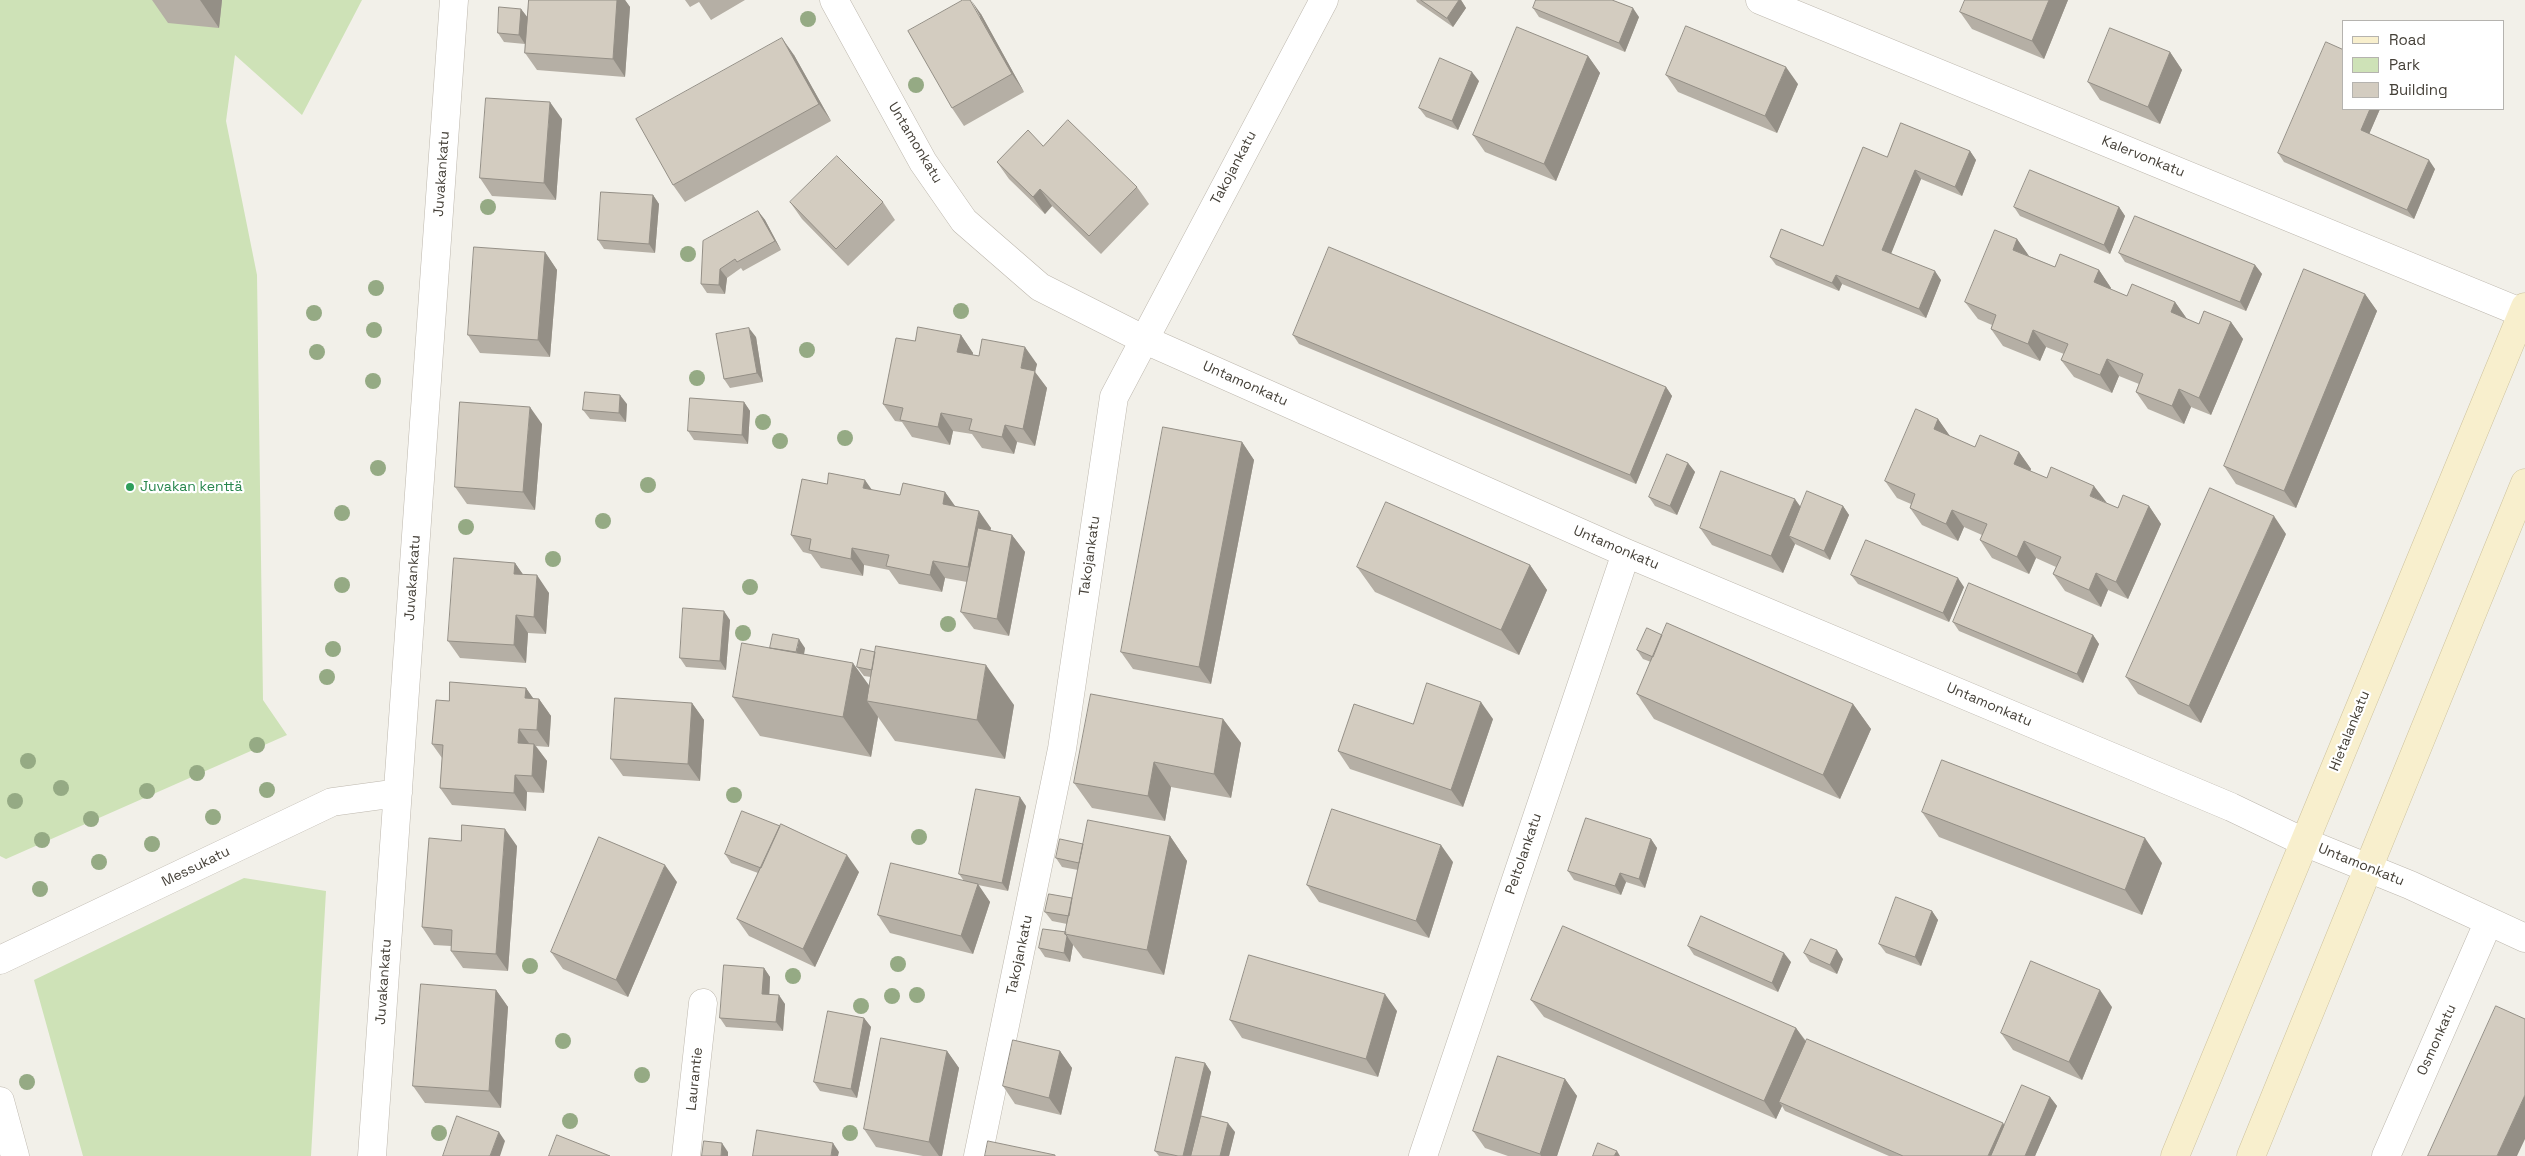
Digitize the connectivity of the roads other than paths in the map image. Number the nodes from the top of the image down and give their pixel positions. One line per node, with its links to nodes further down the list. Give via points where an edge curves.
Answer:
1 (454, 0): 9 (street, Juvakankatu)
2 (834, 0): 6 (street, Untamonkatu, via 923,162 964,221 1040,287)
3 (1324, 0): 6 (street, Takojankatu)
4 (1760, 0): 5 (street, Kalervonkatu)
5 (2524, 311): 10 (main road, Hietalankatu)
6 (1143, 339): 8 (street, Untamonkatu); 20 (street, Takojankatu, via 1114,397 1062,749)
7 (2525, 483): 11 (main road)
8 (1626, 553): 10 (street, Untamonkatu, via 2231,806); 21 (street, Peltolankatu)
9 (398, 793): 14 (street, Messukatu, via 332,802); 18 (street, Juvakankatu)
10 (2304, 842): 11 (street, Untamonkatu); 22 (main road, Hietalankatu)
11 (2368, 869): 12 (street, Untamonkatu, via 2410,885); 23 (main road)
12 (2488, 923): 13 (street, Untamonkatu); 24 (street, Osmonkatu)
13 (2525, 938)
14 (0, 960)
15 (703, 1003): 19 (street, Laurantie)
16 (0, 1101): 17 (street)
17 (15, 1156)
18 (372, 1156)
19 (686, 1156)
20 (978, 1156)
21 (1423, 1156)
22 (2175, 1156)
23 (2251, 1156)
24 (2386, 1156)

